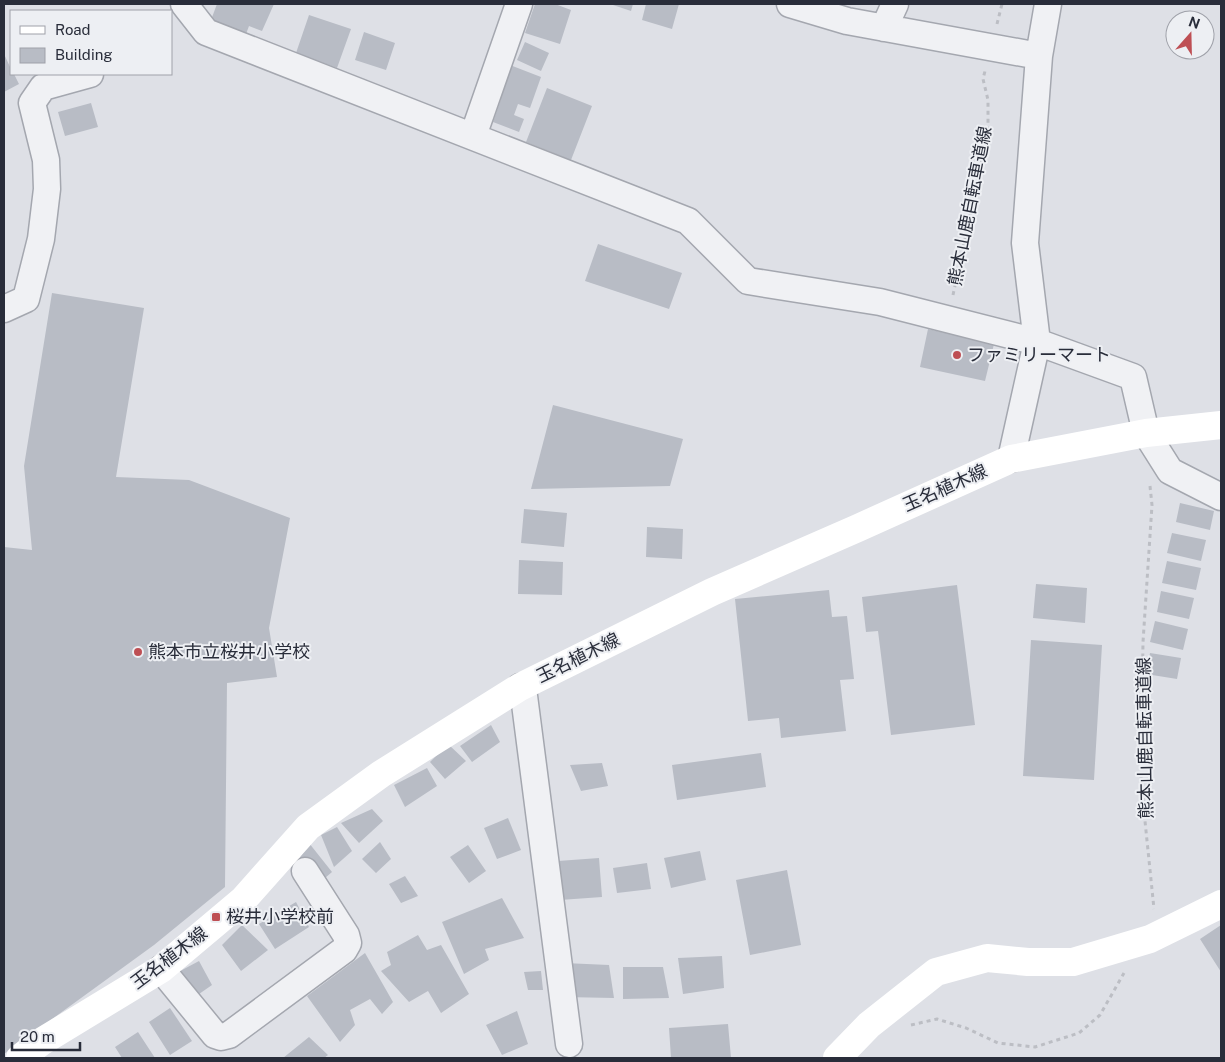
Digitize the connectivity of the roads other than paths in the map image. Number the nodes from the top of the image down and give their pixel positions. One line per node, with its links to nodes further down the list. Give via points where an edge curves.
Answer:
1 (184, 4): 9 (street, via 206,32)
2 (519, 4): 9 (street)
3 (790, 4): 6 (street)
4 (895, 4): 6 (street)
5 (1048, 4): 7 (street)
6 (884, 28): 7 (street)
7 (1039, 56): 11 (street, via 1026,243)
8 (87, 75): 10 (street, via 43,88 32,103 46,160 47,189 41,239 26,298)
9 (474, 136): 11 (street, via 688,221 748,281 880,302)
10 (4, 309)
11 (1037, 342): 13 (street, via 1133,377); 14 (street)
12 (1221, 425): 13 (main road, 玉名植木線)
13 (1146, 433): 14 (main road, 玉名植木線); 15 (street, via 1170,471)
14 (1011, 458): 16 (main road, 玉名植木線, via 712,592)
15 (1221, 497)
16 (520, 687): 19 (main road, 玉名植木線, via 381,774 308,828 243,900); 20 (street, via 524,696)
17 (305, 871): 19 (street, via 348,943 344,950 229,1035 215,1035)
18 (1221, 904): 22 (main road, via 1150,939 1073,962 988,958 936,972 869,1025)
19 (161, 969): 21 (main road, 玉名植木線)
20 (570, 1044)
21 (20, 1058)
22 (837, 1058)

